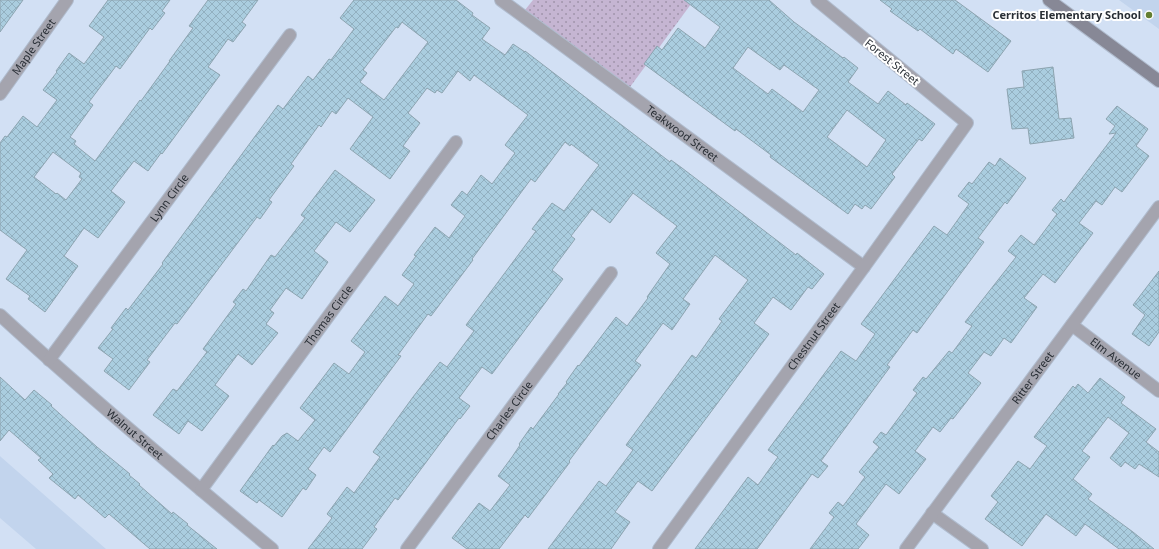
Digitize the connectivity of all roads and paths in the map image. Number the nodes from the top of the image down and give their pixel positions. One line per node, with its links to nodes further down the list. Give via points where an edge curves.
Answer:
1 (66, 0): 7 (street, Maple Street)
2 (501, 0): 11 (street, Teakwood Street)
3 (817, 0): 8 (street, Forest Street)
4 (1049, 0): 6 (main road)
5 (290, 35): 15 (street, Lynn Circle)
6 (1159, 81)
7 (0, 94)
8 (967, 123): 11 (street, Chestnut Street)
9 (456, 142): 17 (street, Thomas Circle)
10 (1159, 207): 14 (street, Ritter Street)
11 (864, 267): 21 (street, Chestnut Street)
12 (611, 273): 20 (street, Charles Circle)
13 (0, 315): 15 (street, Walnut Street)
14 (1072, 325): 16 (street, Elm Avenue); 18 (street, Ritter Street)
15 (49, 360): 17 (street, Walnut Street)
16 (1159, 391)
17 (201, 490): 19 (street, Walnut Street)
18 (932, 513): 22 (street, Ritter Street); 23 (street)
19 (272, 549)
20 (407, 549)
21 (659, 549)
22 (906, 549)
23 (982, 549)

